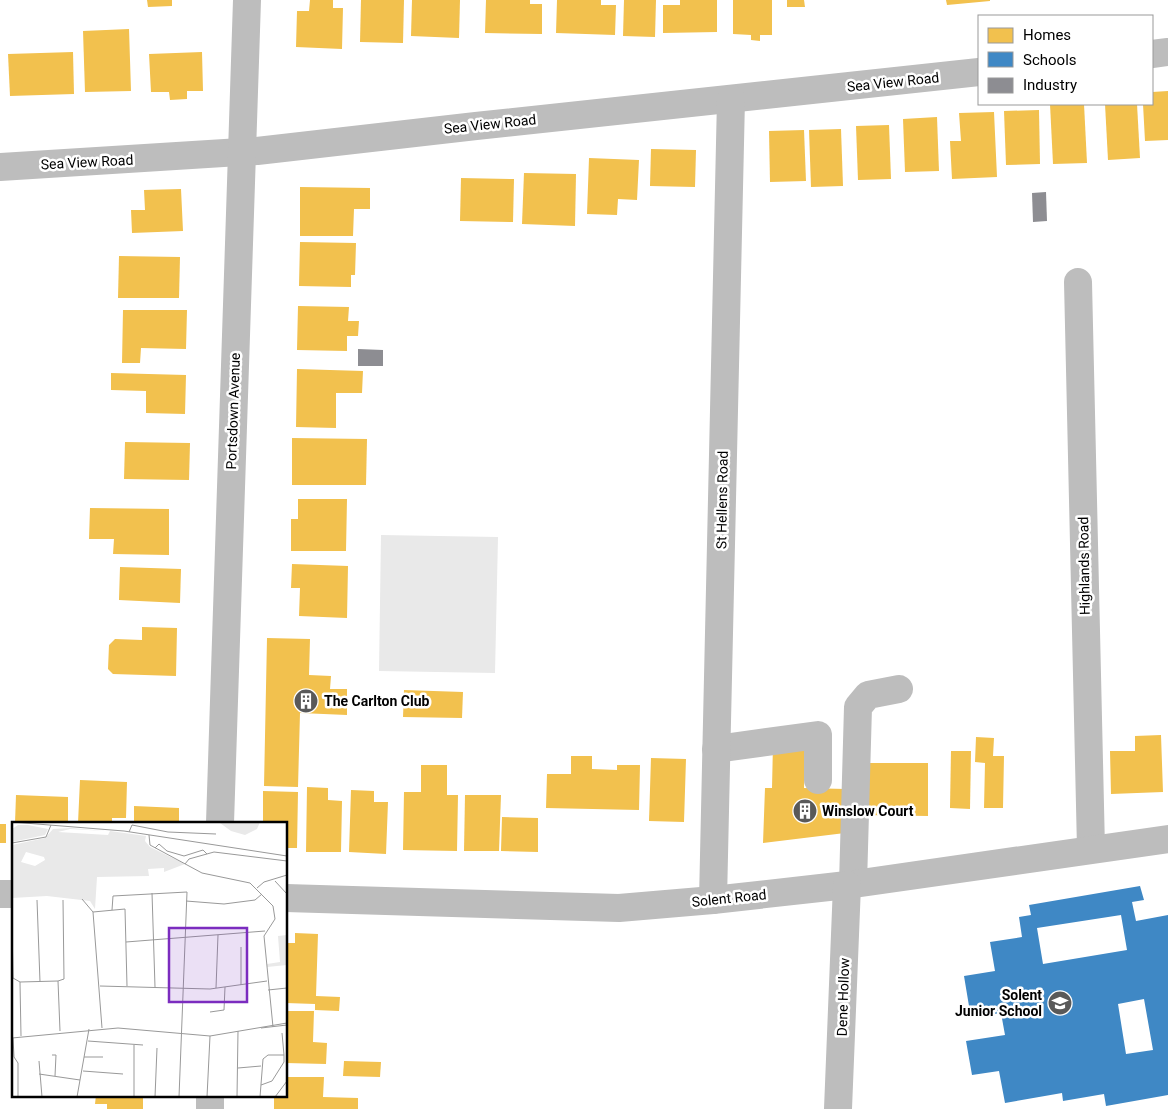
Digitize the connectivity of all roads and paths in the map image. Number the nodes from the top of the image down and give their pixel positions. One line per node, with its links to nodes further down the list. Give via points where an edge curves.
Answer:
1 (247, 0): 6 (street, Portsdown Avenue)
2 (1168, 52): 3 (street)
3 (1153, 54)
4 (978, 72): 5 (street, Sea View Road)
5 (731, 99): 6 (street, Sea View Road); 10 (street, St Hellens Road)
6 (241, 153): 7 (street, Sea View Road); 12 (street, Portsdown Avenue)
7 (0, 167)
8 (1078, 282): 14 (street, Highlands Road)
9 (899, 689): 15 (street, Dene Hollow, via 868,695 858,707)
10 (716, 749): 11 (street, via 818,735); 17 (street, St Hellens Road)
11 (818, 780)
12 (220, 822)
13 (1168, 839): 14 (street, Solent Road)
14 (1091, 849): 15 (street, Solent Road)
15 (850, 884): 17 (street, Solent Road); 20 (street, Dene Hollow)
16 (288, 898): 17 (street, Solent Road, via 619,908)
17 (713, 900)
18 (210, 1096): 19 (street)
19 (210, 1109)
20 (838, 1109)

